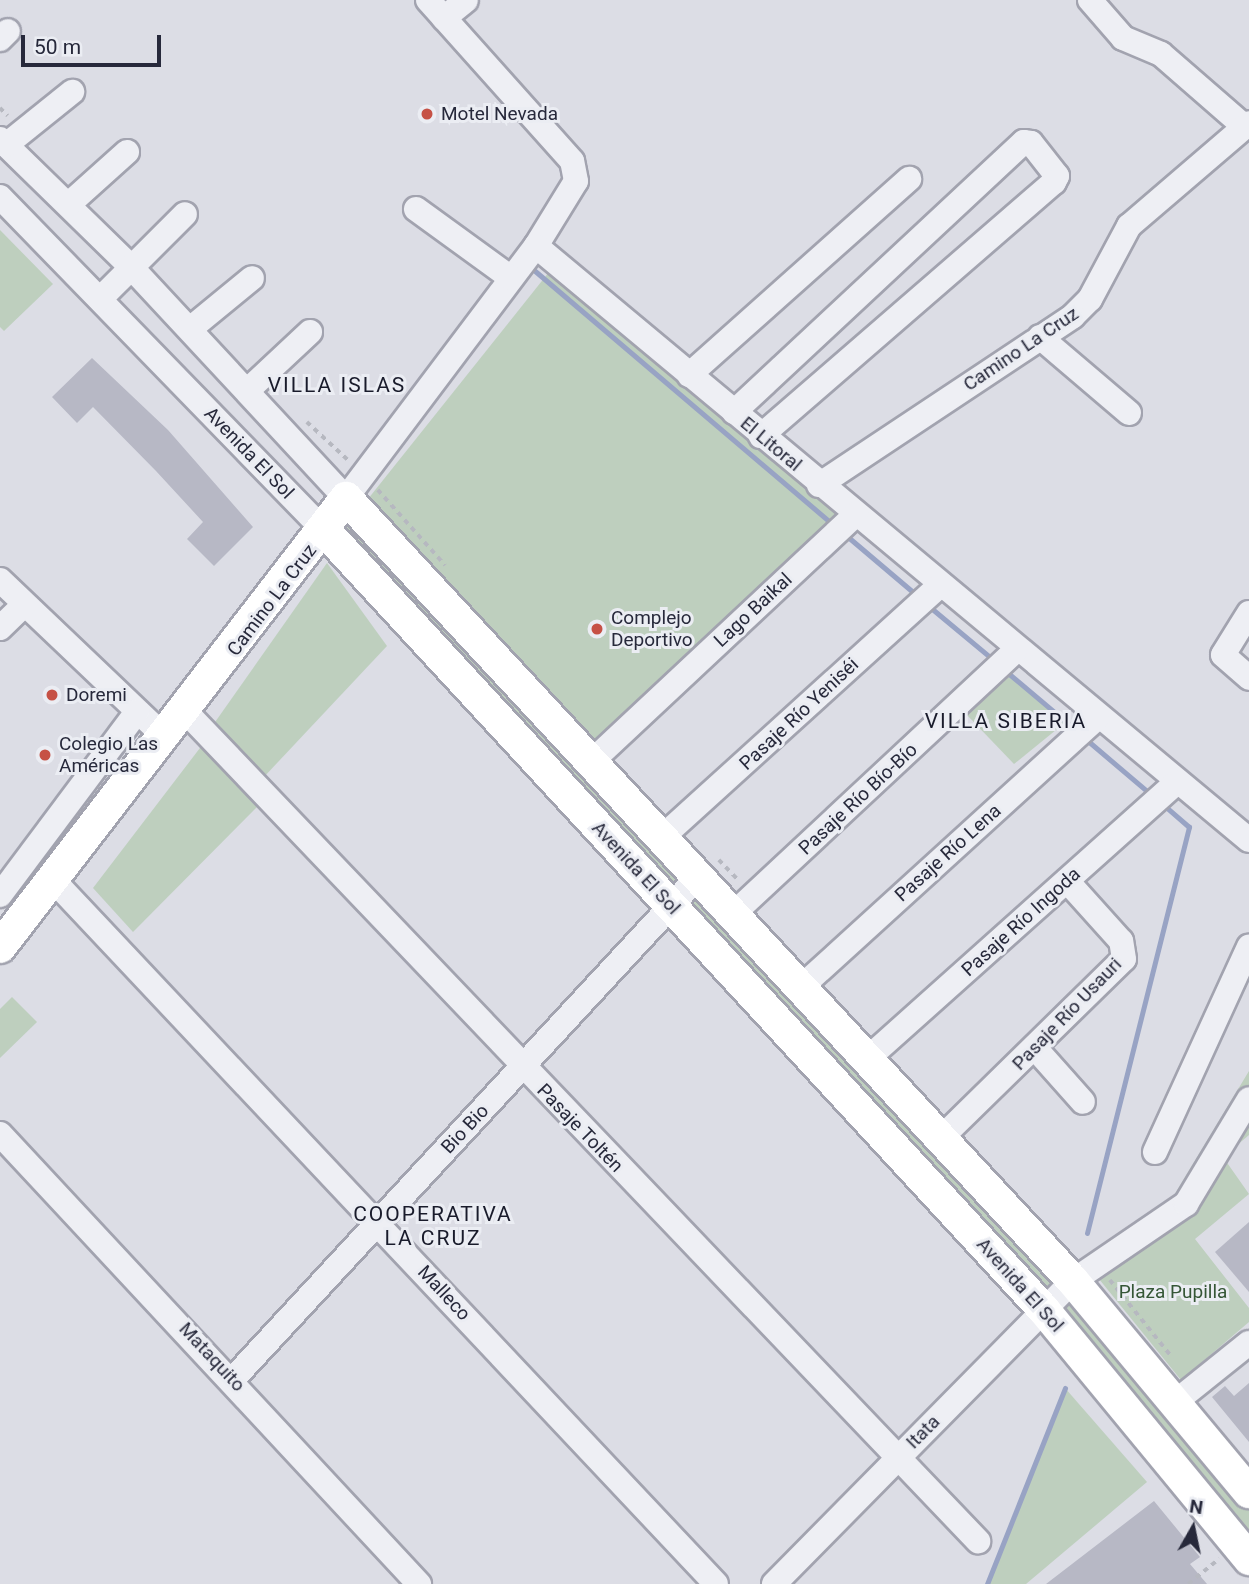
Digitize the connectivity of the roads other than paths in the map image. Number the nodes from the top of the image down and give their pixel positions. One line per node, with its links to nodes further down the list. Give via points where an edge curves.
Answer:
1 (466, 0): 3 (street)
2 (1090, 0): 5 (street, via 1123,38 1161,54)
3 (436, 9): 13 (street, via 572,161 572,193)
4 (72, 92): 6 (street)
5 (1247, 125): 20 (street, Camino La Cruz, via 1129,226 1090,299)
6 (3, 142): 10 (street, Avenida El Sol)
7 (127, 152): 10 (street)
8 (909, 179): 21 (street)
9 (0, 197): 17 (street, Avenida El Sol)
10 (69, 204): 14 (street, Avenida El Sol)
11 (416, 209): 16 (street)
12 (185, 214): 14 (street)
13 (536, 246): 16 (street, Camino La Cruz); 21 (street, El Litoral)
14 (131, 267): 17 (street); 18 (street, Avenida El Sol)
15 (252, 278): 18 (street)
16 (511, 278): 27 (street, Camino La Cruz)
17 (100, 299): 29 (street, Avenida El Sol)
18 (190, 329): 22 (street, Avenida El Sol)
19 (310, 332): 22 (street)
20 (1040, 337): 24 (street); 26 (street, Camino La Cruz)
21 (690, 375): 23 (street, El Litoral)
22 (248, 390): 27 (street, Avenida El Sol)
23 (734, 412): 25 (street, El Litoral); 25 (street, via 1024,142 1031,143 1057,176 1054,182)
24 (1129, 413)
25 (761, 436): 26 (street, El Litoral)
26 (819, 485): 28 (street, El Litoral)
27 (346, 498): 29 (main road, Camino La Cruz); 41 (main road, Avenida El Sol)
28 (856, 514): 31 (street, El Litoral); 41 (street, Lago Baikal)
29 (325, 531): 38 (main road, Camino La Cruz); 49 (main road, Avenida El Sol)
30 (0, 580): 32 (street)
31 (938, 587): 35 (street, El Litoral); 43 (street, Pasaje Río Yeniséi)
32 (24, 605): 34 (street); 37 (street)
33 (1249, 613): 36 (street, via 1223,655)
34 (0, 628)
35 (1015, 651): 39 (street, El Litoral); 50 (street, Pasaje Río Bío-Bío)
36 (1249, 678)
37 (137, 712): 40 (street); 46 (street)
38 (186, 712): 40 (main road, Camino La Cruz); 56 (street, Pasaje Toltén)
39 (1097, 718): 42 (street, El Litoral); 53 (street, Pasaje Río Lena)
40 (166, 738): 48 (main road, Camino La Cruz)
41 (589, 764): 43 (main road, Avenida El Sol)
42 (1176, 783): 44 (street, El Litoral); 47 (street, Pasaje Río Ingoda)
43 (659, 840): 45 (main road, Avenida El Sol)
44 (1249, 840)
45 (696, 879): 49 (street, Bio Bio); 50 (main road, Avenida El Sol)
46 (5, 881): 48 (street, Malleco)
47 (1067, 881): 54 (street, Pasaje Río Usauri, via 1121,941 1124,959); 55 (street, Pasaje Río Ingoda)
48 (48, 892): 51 (main road, Camino La Cruz); 62 (street, Malleco)
49 (672, 907): 56 (street, Bio Bio); 64 (main road, Avenida El Sol)
50 (731, 916): 53 (main road, Avenida El Sol)
51 (0, 947)
52 (1249, 947): 61 (street)
53 (799, 989): 55 (main road, Avenida El Sol)
54 (1035, 1048): 58 (street); 60 (street, Pasaje Río Usauri)
55 (866, 1060): 60 (main road, Avenida El Sol)
56 (521, 1068): 62 (street, Bio Bio); 68 (street, Pasaje Toltén)
57 (1249, 1099): 63 (street, Itata, via 1186,1204)
58 (1083, 1102)
59 (0, 1134): 66 (street, Mataquito)
60 (940, 1139): 63 (main road, Avenida El Sol)
61 (1155, 1152)
62 (378, 1223): 66 (street, Bio Bio); 73 (street, Malleco)
63 (1073, 1281): 64 (street, Itata); 67 (main road, Avenida El Sol)
64 (1044, 1310): 68 (street, Itata); 71 (main road, Avenida El Sol)
65 (1249, 1343): 67 (street)
66 (233, 1379): 72 (street, Mataquito)
67 (1174, 1403): 69 (main road, Avenida El Sol)
68 (899, 1457): 70 (street, Pasaje Toltén); 74 (street, Itata)
69 (1249, 1492)
70 (978, 1541)
71 (1243, 1551)
72 (419, 1584)
73 (716, 1584)
74 (774, 1584)

